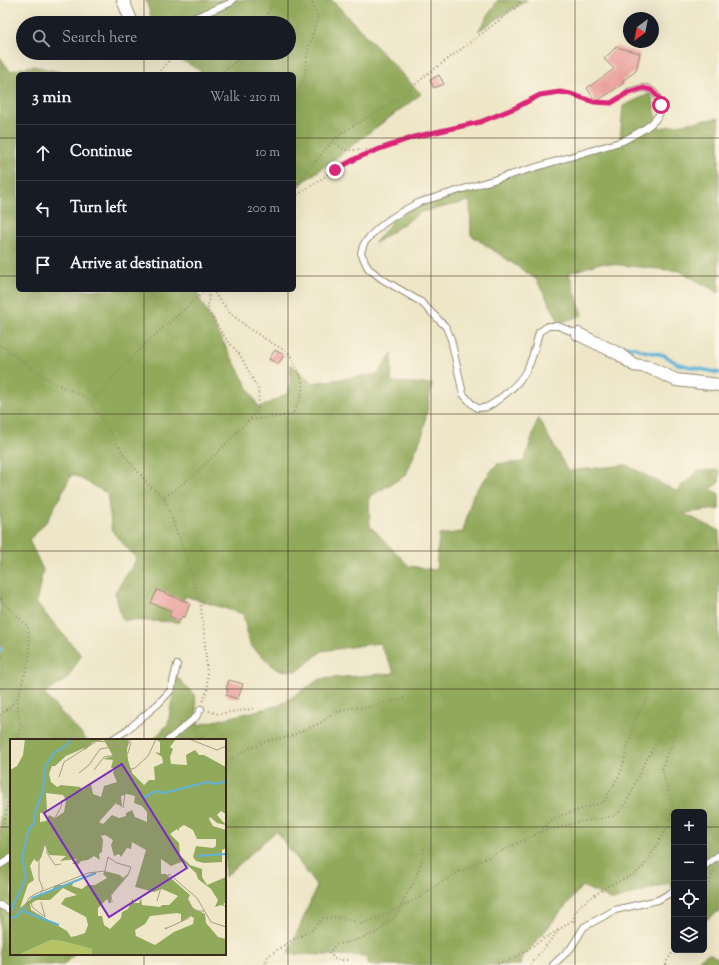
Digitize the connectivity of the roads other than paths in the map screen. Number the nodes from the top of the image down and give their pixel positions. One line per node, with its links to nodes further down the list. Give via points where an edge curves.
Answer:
1 (123, 0): 3 (street)
2 (233, 0): 4 (lane)
3 (129, 16)
4 (198, 16)
5 (629, 92): 6 (lane, via 644,88 651,90 658,97 661,105 660,115 651,125 622,140 420,202 398,213 377,229 365,242 361,253 368,268 421,302 446,327 463,394 477,408 487,407 515,386 525,374 539,332 548,326 558,326)
6 (578, 334): 7 (street, via 619,354 634,365 648,367 676,380)
7 (719, 385)
8 (177, 665): 10 (lane, via 170,690 158,704)
9 (201, 708): 11 (lane, via 196,717)
10 (113, 739)
11 (169, 739)
12 (719, 856): 14 (lane)
13 (10, 859): 15 (lane)
14 (707, 864)
15 (0, 865)
16 (671, 893): 19 (lane, via 658,900 615,910 584,927 571,948)
17 (0, 906): 18 (lane)
18 (10, 911)
19 (553, 965)

